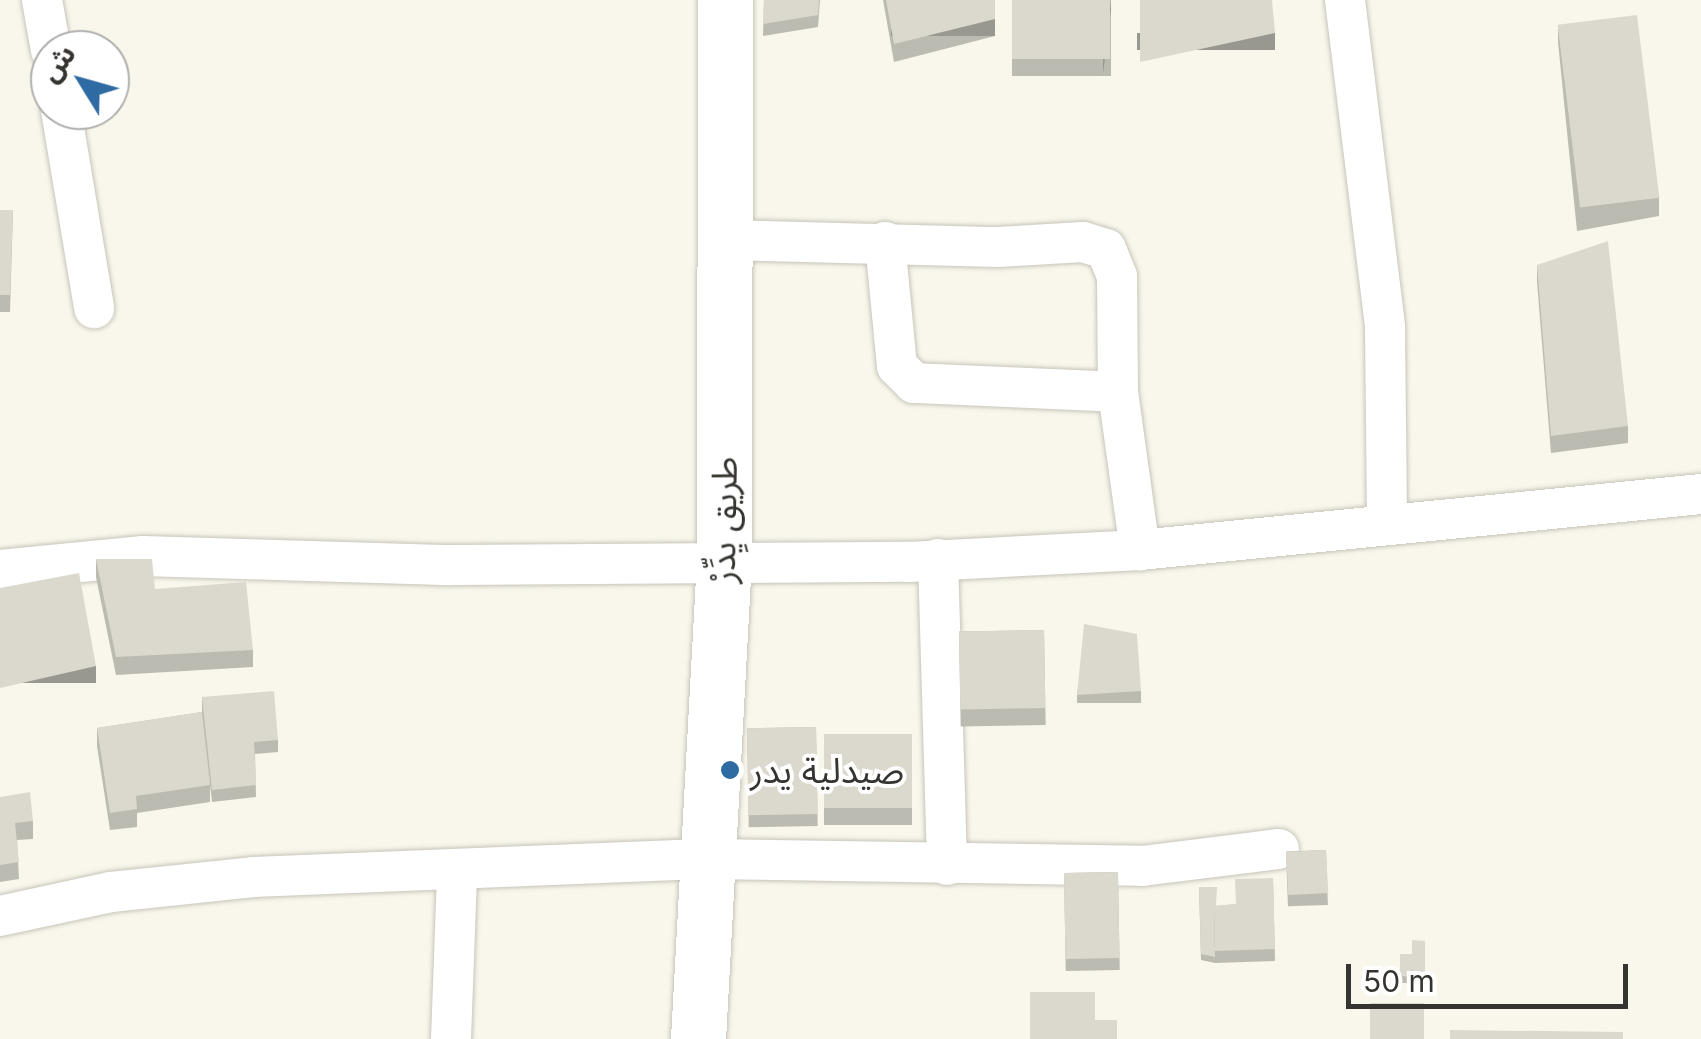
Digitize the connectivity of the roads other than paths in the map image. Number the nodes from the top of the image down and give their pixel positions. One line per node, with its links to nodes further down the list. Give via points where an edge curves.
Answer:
1 (42, 0): 4 (street)
2 (725, 0): 6 (street, طريق يِدِّرْ)
3 (1345, 0): 11 (street, via 1385,328)
4 (47, 30)
5 (65, 130): 8 (street)
6 (726, 240): 7 (street); 14 (street, طريق يِدِّرْ)
7 (885, 242): 9 (street, via 897,366 914,383); 9 (street, via 1084,242 1106,249 1118,276)
8 (94, 308)
9 (1118, 392): 12 (street)
10 (1701, 494): 11 (street)
11 (1388, 521): 12 (street)
12 (1140, 550): 13 (street)
13 (938, 559): 14 (street); 18 (street)
14 (724, 564): 15 (street, via 143,556); 17 (street, طريق يِدِّرْ)
15 (0, 570)
16 (1279, 849): 18 (street, via 1142,866)
17 (708, 859): 18 (street); 19 (street); 22 (street, طريق يِدِّرْ)
18 (946, 866)
19 (458, 874): 20 (street, via 253,877 111,892); 21 (street)
20 (0, 916)
21 (450, 1039)
22 (698, 1039)

